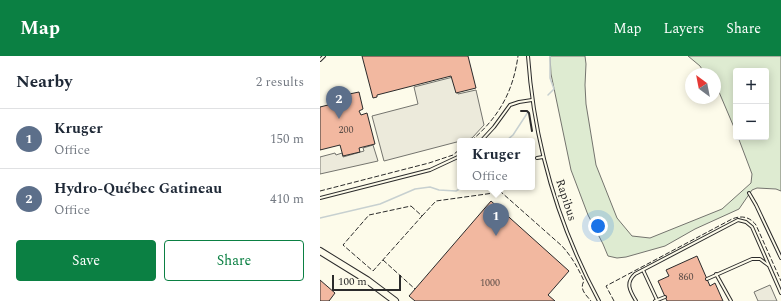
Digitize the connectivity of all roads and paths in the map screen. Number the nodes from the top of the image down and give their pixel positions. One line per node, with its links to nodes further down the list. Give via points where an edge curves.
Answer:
1 (324, 56): 3 (lane)
2 (528, 56): 4 (lane, Rapibus)
3 (320, 60)
4 (532, 100): 5 (lane, via 515,102 509,106); 7 (lane, Rapibus)
5 (484, 138)
6 (457, 157): 10 (lane, via 430,170)
7 (543, 157): 8 (lane); 20 (lane, Rapibus, via 569,237)
8 (537, 158)
9 (749, 193): 12 (lane)
10 (320, 198)
11 (320, 252): 19 (street, via 367,280)
12 (781, 258)
13 (769, 265): 14 (lane, via 752,227 738,220); 15 (lane, via 752,259); 17 (lane)
14 (643, 270): 21 (lane, via 630,280 629,288); 22 (lane)
15 (716, 274): 16 (lane); 23 (lane)
16 (707, 279)
17 (781, 293)
18 (665, 297): 22 (lane)
19 (395, 301)
20 (599, 301)
21 (636, 301)
22 (656, 301)
23 (731, 301)

